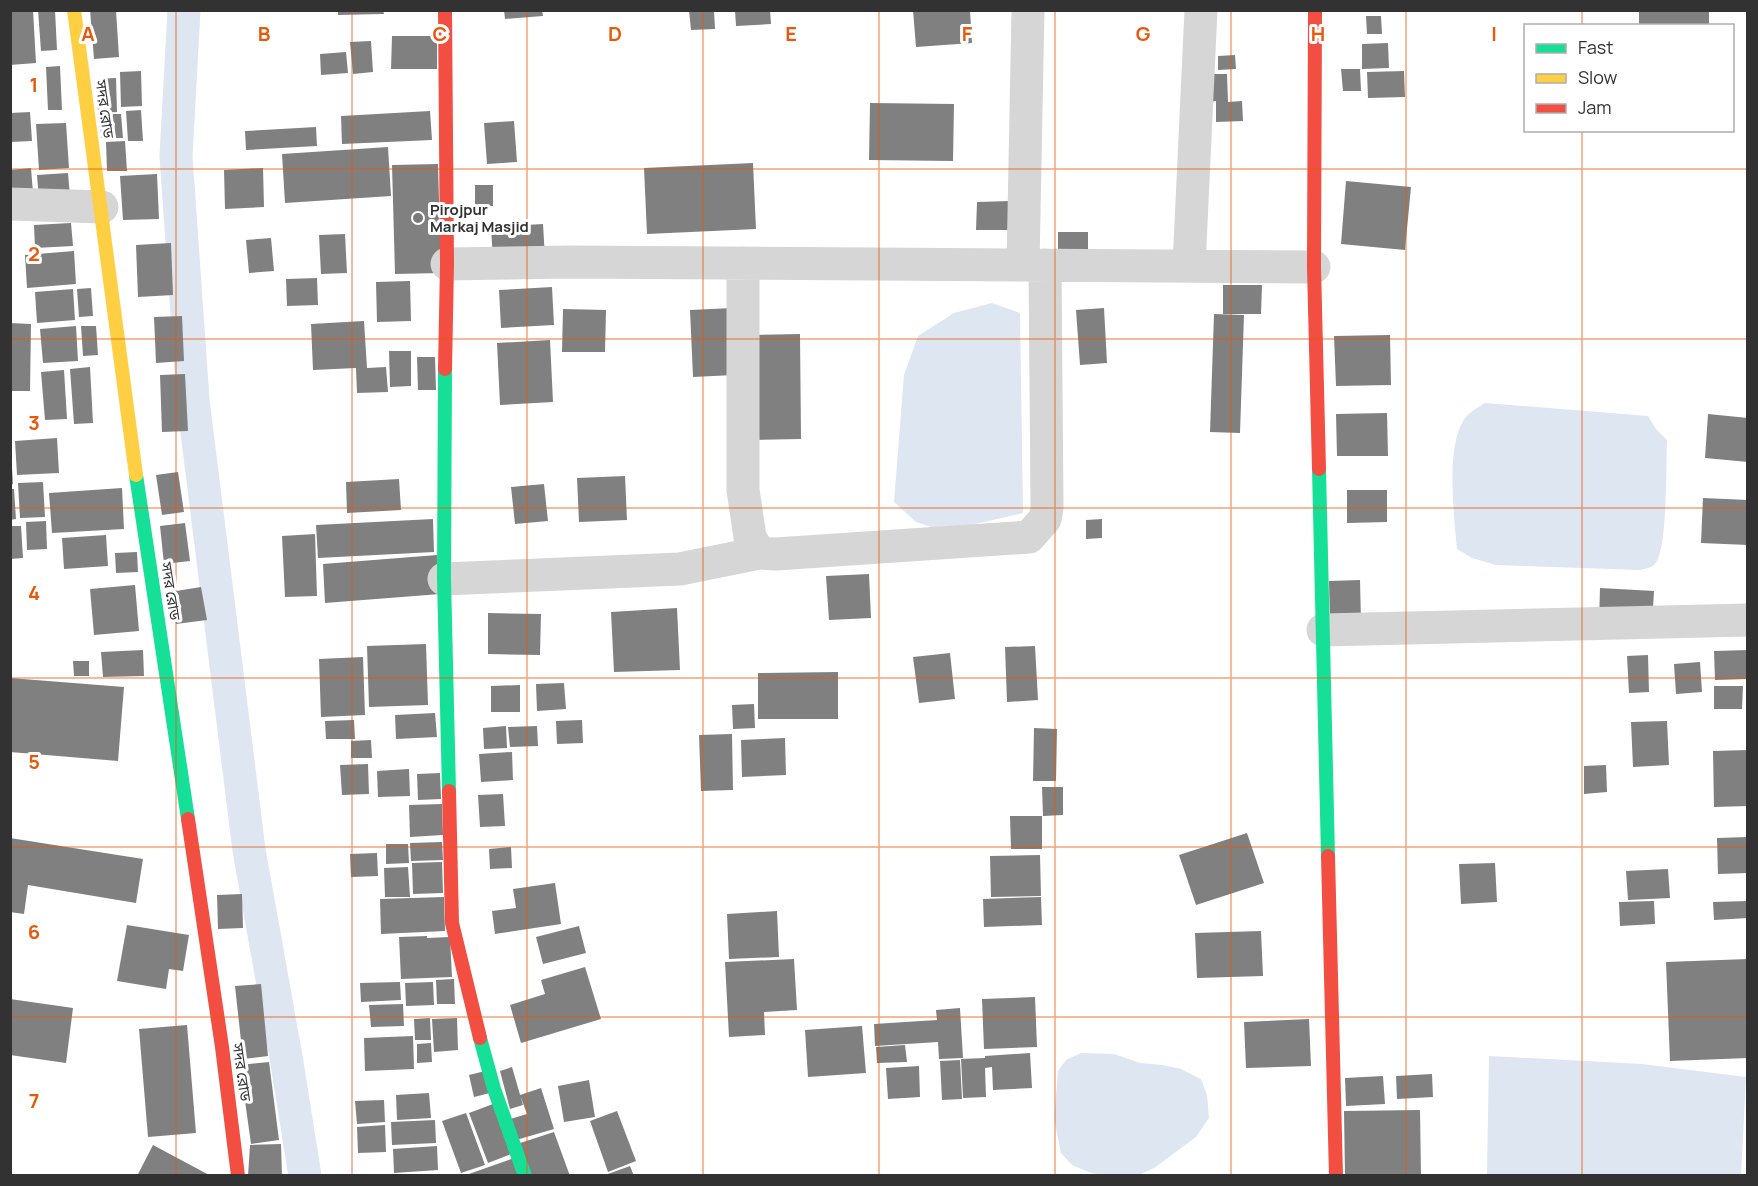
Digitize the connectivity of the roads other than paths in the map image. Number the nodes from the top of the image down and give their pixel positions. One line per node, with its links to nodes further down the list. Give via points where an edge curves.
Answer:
1 (74, 10): 7 (street, সদর রোড)
2 (445, 10): 9 (street)
3 (1028, 10): 10 (street)
4 (1201, 10): 11 (street)
5 (1315, 10): 12 (street)
6 (10, 204): 7 (street)
7 (102, 207): 17 (street, সদর রোড, via 134,459)
8 (743, 263): 9 (street); 10 (street); 13 (street, via 742,490 750,537)
9 (447, 264): 14 (street)
10 (1034, 265): 11 (street); 13 (street, via 1047,508 1045,519 1029,537)
11 (1189, 266): 12 (street)
12 (1314, 267): 16 (street)
13 (759, 553): 14 (street, via 680,569)
14 (444, 579): 18 (street, via 452,923 494,1089)
15 (1748, 620): 16 (street)
16 (1323, 630): 19 (street)
17 (238, 1176)
18 (525, 1176)
19 (1336, 1176)

